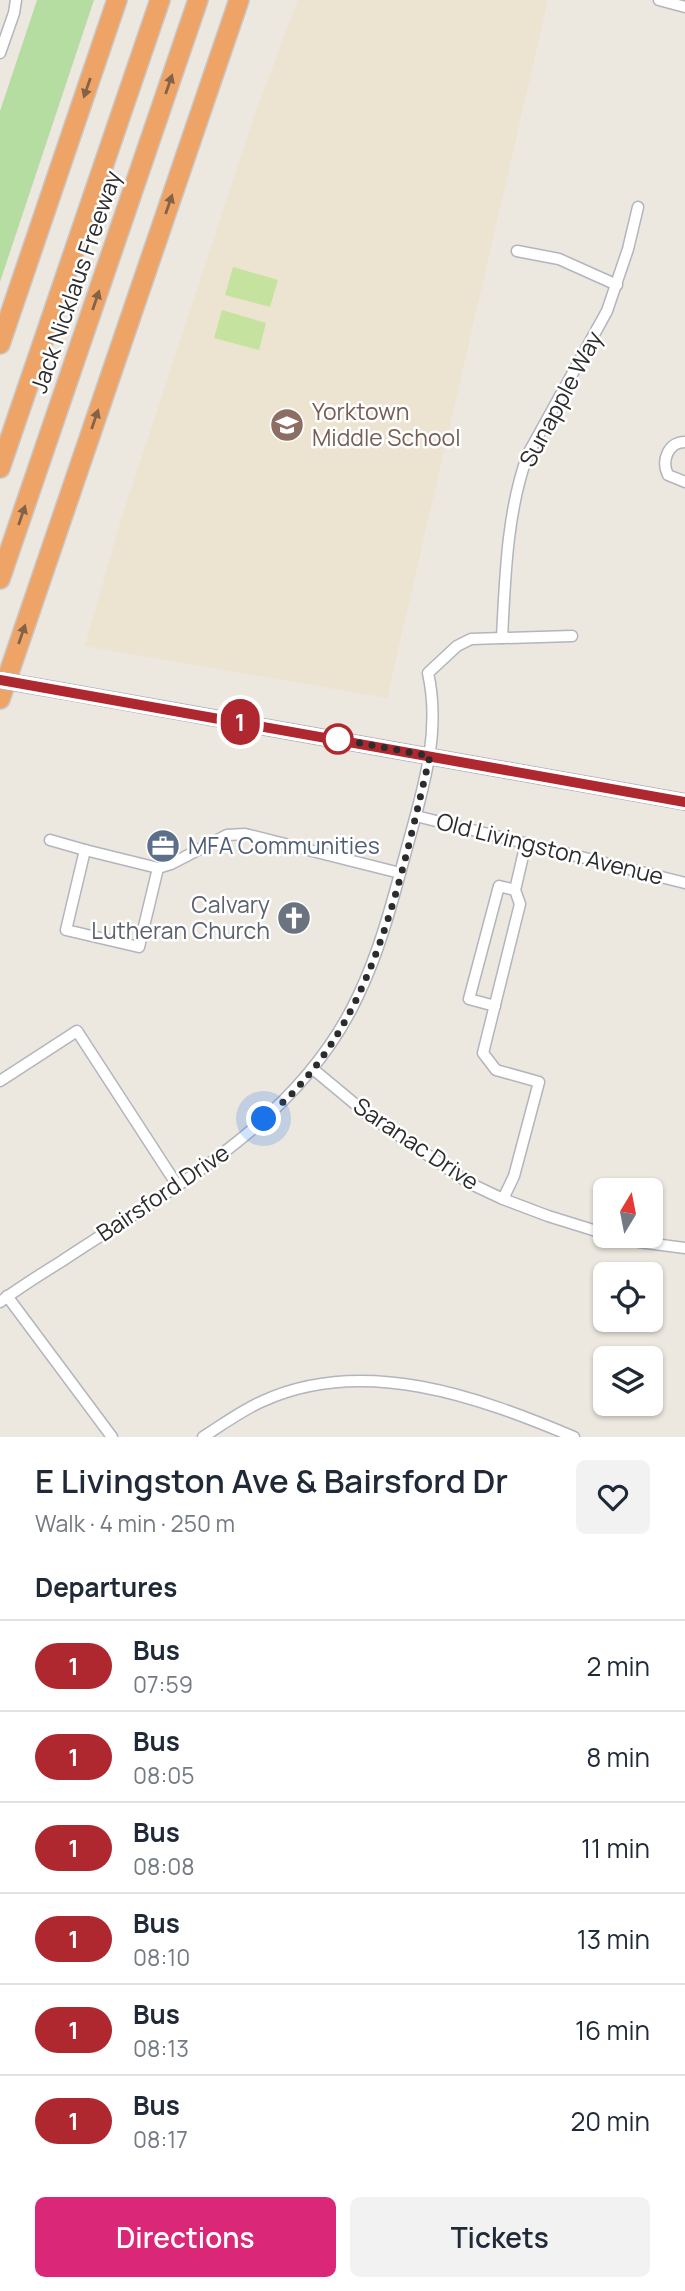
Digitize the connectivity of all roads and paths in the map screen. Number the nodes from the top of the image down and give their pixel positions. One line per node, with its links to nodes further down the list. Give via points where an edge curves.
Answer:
1 (16, 0): 8 (street)
2 (117, 0): 12 (highway, one-way to 12)
3 (160, 0): 14 (highway, Jack Nicklaus Freeway)
4 (198, 0): 16 (highway, Jack Nicklaus Freeway, one-way to 4)
5 (239, 0): 20 (highway, one-way to 5)
6 (659, 0): 7 (street)
7 (685, 6)
8 (0, 54)
9 (638, 207): 11 (street, Sunapple Way)
10 (517, 251): 11 (street, via 559,259)
11 (617, 285): 18 (street, Sunapple Way, via 522,470 509,535)
12 (0, 344)
13 (685, 442): 15 (street, via 673,445 665,468 668,475)
14 (0, 468)
15 (685, 482)
16 (0, 579)
17 (572, 636): 18 (street)
18 (502, 638): 21 (street, Bairsford Drive, via 471,639 428,673 434,706)
19 (0, 680): 21 (main road, bridge)
20 (0, 699)
21 (430, 756): 22 (main road); 23 (street, Bairsford Drive)
22 (685, 802)
23 (416, 816): 25 (street, Old Livingston Avenue); 28 (street, Bairsford Drive)
24 (50, 840): 26 (street)
25 (526, 843): 29 (street, Old Livingston Avenue); 30 (street)
26 (85, 850): 27 (street); 27 (street, via 66,930 139,947)
27 (159, 868): 28 (street, via 236,833)
28 (400, 873): 32 (street, Bairsford Drive, via 383,935 358,998)
29 (685, 883)
30 (515, 890): 31 (street, via 520,904); 31 (street, via 499,886 469,999)
31 (495, 1006): 35 (street, via 483,1053 496,1070 539,1082 514,1176)
32 (313, 1069): 34 (street, Bairsford Drive, via 247,1135); 35 (street, Saranac Drive, via 367,1114 453,1173)
33 (0, 1081): 34 (street, via 77,1031)
34 (177, 1185): 39 (street, Bairsford Drive)
35 (503, 1199): 36 (street, Saranac Drive)
36 (593, 1230)
37 (663, 1245): 38 (street, Saranac Drive)
38 (685, 1248)
39 (4, 1299): 40 (street)
40 (112, 1437)
41 (203, 1437): 42 (street, via 262,1401 322,1384 366,1380 451,1394)
42 (574, 1437)

